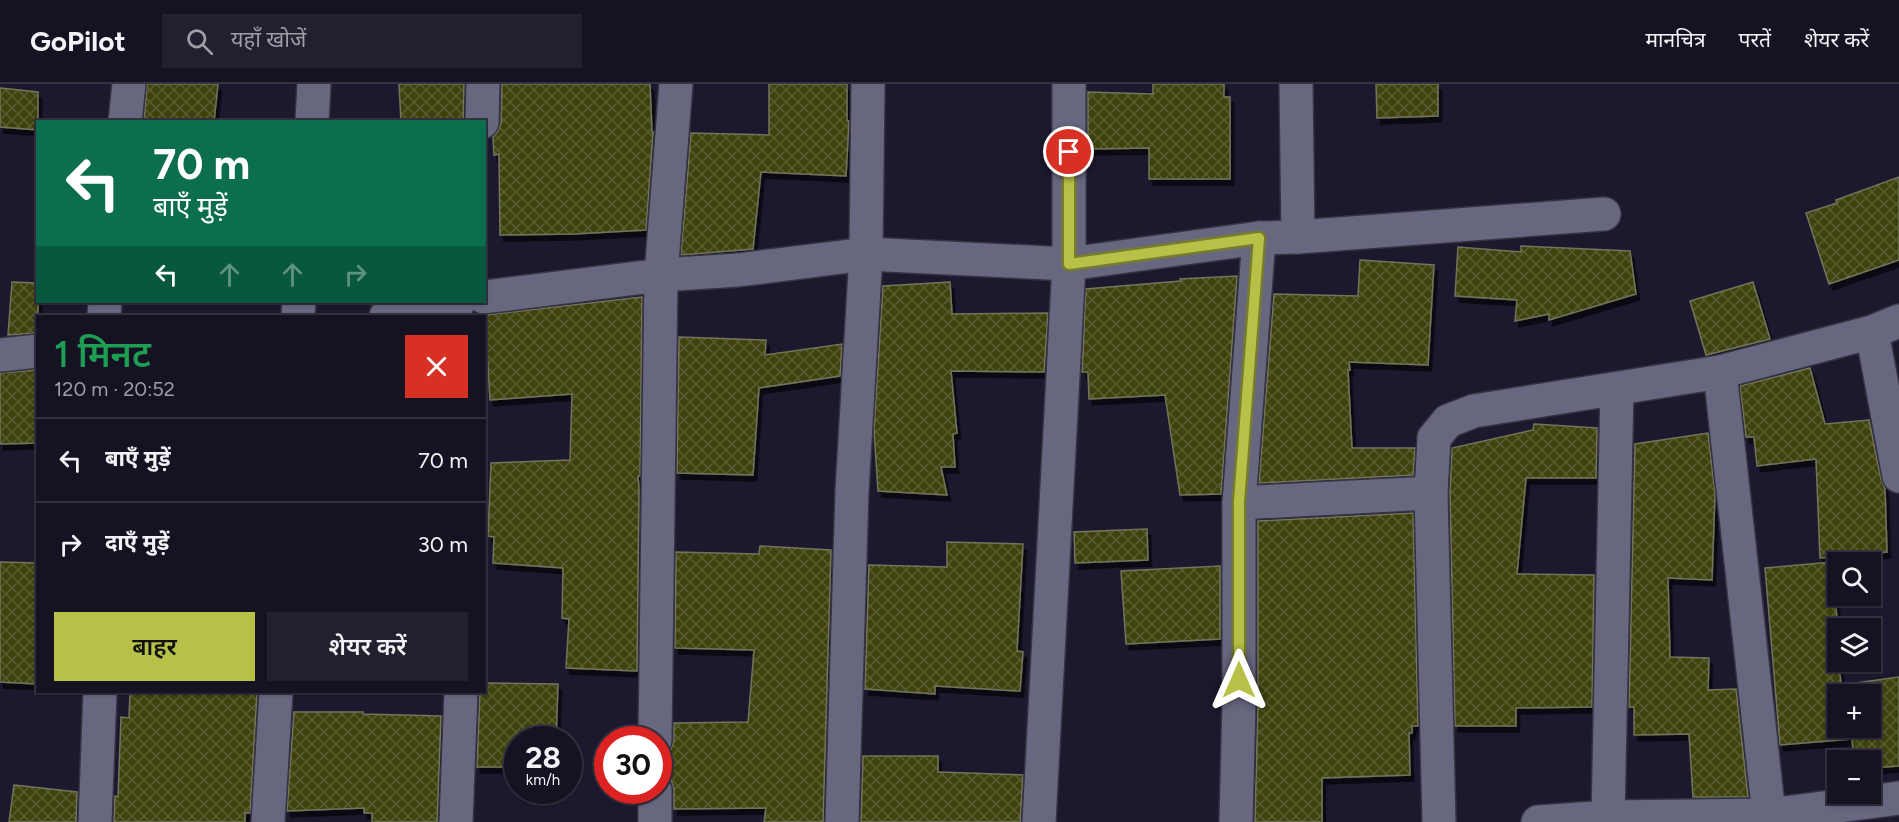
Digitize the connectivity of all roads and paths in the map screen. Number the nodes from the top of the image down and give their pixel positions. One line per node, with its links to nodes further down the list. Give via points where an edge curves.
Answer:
1 (129, 84): 8 (street)
2 (314, 84): 9 (street)
3 (483, 84): 10 (street)
4 (676, 84): 16 (street)
5 (868, 84): 14 (street)
6 (1069, 84): 15 (street)
7 (1296, 84): 12 (street)
8 (125, 120)
9 (312, 120)
10 (482, 120)
11 (1604, 214): 12 (street)
12 (1299, 237): 13 (street)
13 (1259, 238): 15 (street); 27 (street)
14 (866, 254): 15 (street); 16 (street); 40 (street, via 852,501)
15 (1069, 264): 41 (street)
16 (661, 275): 17 (street); 31 (street)
17 (486, 297)
18 (454, 303): 19 (street)
19 (391, 315)
20 (1885, 327): 23 (street); 25 (street)
21 (36, 351): 22 (street)
22 (0, 355)
23 (1720, 372): 24 (street); 35 (street)
24 (1617, 389): 26 (street, via 1474,411 1448,421 1434,438); 34 (street)
25 (1899, 476)
26 (1431, 493): 27 (street); 43 (street)
27 (1239, 502): 42 (street)
28 (99, 693): 36 (street)
29 (276, 693): 37 (street)
30 (461, 693): 38 (street)
31 (656, 726)
32 (1899, 798): 35 (street)
33 (655, 804): 39 (street)
34 (1608, 817): 35 (street); 44 (street)
35 (1769, 819)
36 (95, 822)
37 (268, 822)
38 (456, 822)
39 (654, 822)
40 (842, 822)
41 (1039, 822)
42 (1236, 822)
43 (1439, 822)
44 (1555, 822)

